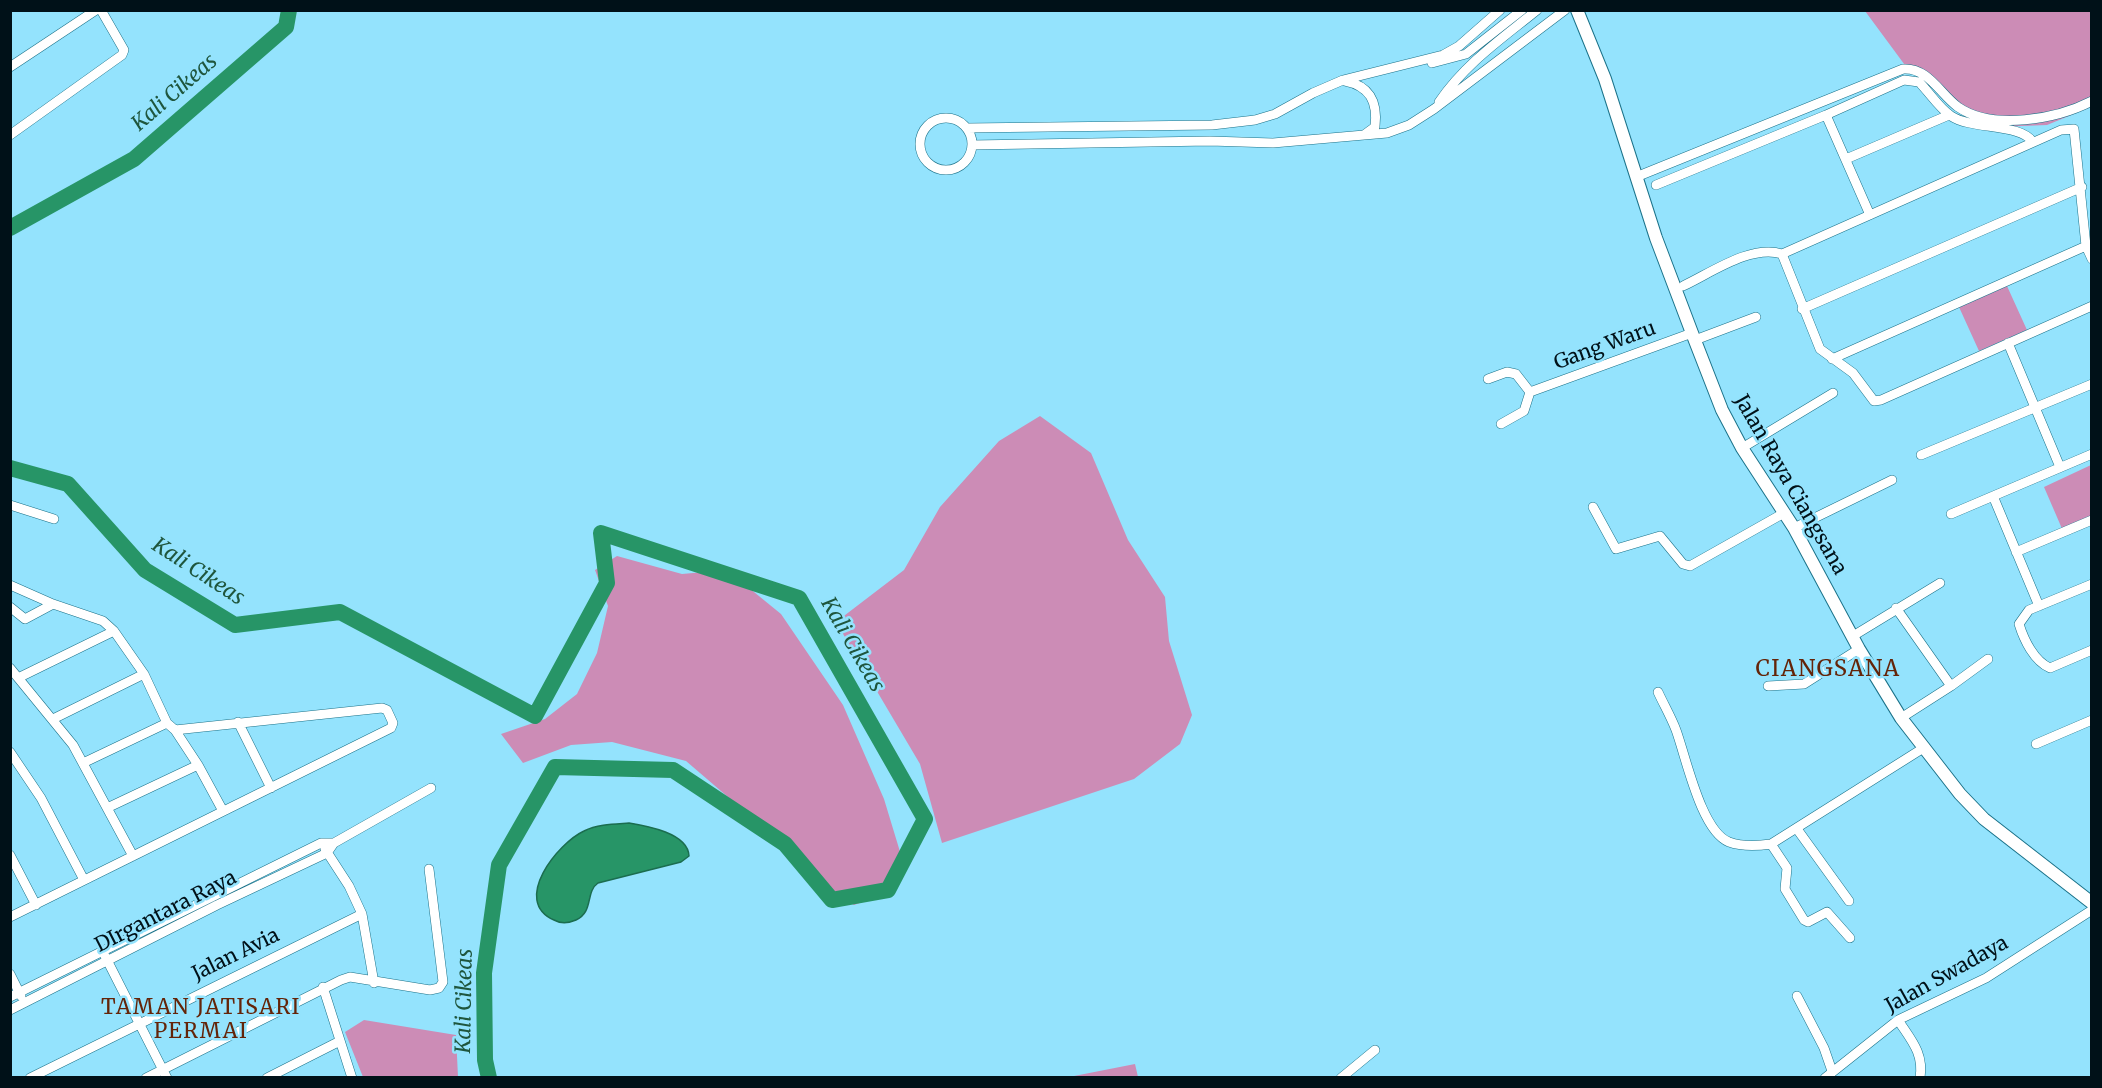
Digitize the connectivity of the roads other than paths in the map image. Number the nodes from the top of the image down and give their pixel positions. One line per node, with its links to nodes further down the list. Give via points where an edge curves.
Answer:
1 (96, 10): 9 (street)
2 (101, 10): 19 (street, via 124,50 122,55)
3 (1500, 10): 10 (street, via 1443,55)
4 (1522, 10): 10 (street, via 1466,54)
5 (1537, 10): 13 (street, via 1470,63)
6 (1565, 10): 8 (street)
7 (1577, 10): 24 (main road, Jalan Raya Ciangsana, via 1605,79)
8 (1556, 14): 13 (street)
9 (10, 67)
10 (1388, 69): 11 (street)
11 (1362, 79): 16 (street, via 1376,114); 17 (street, via 1343,80 1255,120 1212,125)
12 (2091, 101): 24 (street, via 2039,120 1980,116 1955,105 1914,68 1903,69)
13 (1434, 109): 18 (street)
14 (1826, 115): 15 (street, via 1912,79); 23 (street); 25 (street)
15 (1949, 115): 21 (street, via 1983,127 2020,132); 23 (street)
16 (1375, 127): 18 (street); 20 (street)
17 (967, 128): 22 (street); 22 (street, via 947,117 926,126 921,136 922,155 936,169 946,171 964,163)
18 (1387, 133): 20 (street)
19 (10, 135)
20 (1363, 135): 22 (street, via 1273,143)
21 (2033, 142): 26 (street, via 2074,129); 27 (street)
22 (972, 146)
23 (1846, 159): 27 (street)
24 (1636, 177): 35 (main road, Jalan Raya Ciangsana)
25 (1656, 185)
26 (2082, 187): 28 (street); 33 (street)
27 (1870, 215): 29 (street)
28 (2086, 246): 30 (street); 37 (street)
29 (1782, 254): 31 (street, via 1757,253); 33 (street)
30 (2091, 259)
31 (1683, 286)
32 (2091, 306): 36 (street)
33 (1802, 309): 37 (street, via 1820,349)
34 (1756, 317): 35 (street, Gang Waru)
35 (1693, 336): 40 (street, Gang Waru); 44 (main road, Jalan Raya Ciangsana, via 1722,411)
36 (2008, 343): 37 (street, via 1874,400 1853,373); 42 (street)
37 (1832, 359)
38 (1488, 379): 40 (street, via 1507,372 1516,374)
39 (2091, 384): 42 (street)
40 (1530, 392): 43 (street, via 1524,411)
41 (1833, 393): 44 (street)
42 (2035, 406): 46 (street); 47 (street)
43 (1501, 424)
44 (1742, 448): 52 (main road, Jalan Raya Ciangsana)
45 (2091, 454): 47 (street)
46 (1921, 455)
47 (2060, 467): 49 (street)
48 (1892, 480): 56 (street)
49 (1993, 496): 53 (street); 57 (street)
50 (10, 505): 54 (street)
51 (1593, 507): 52 (street, via 1616,549 1660,536 1689,566)
52 (1784, 513): 56 (main road, Jalan Raya Ciangsana)
53 (1951, 514)
54 (54, 519)
55 (2091, 520): 57 (street)
56 (1794, 528): 66 (main road, Jalan Raya Ciangsana)
57 (2016, 552): 62 (street)
58 (1940, 583): 64 (street)
59 (10, 585): 61 (street)
60 (2091, 585): 62 (street)
61 (53, 604): 63 (street, via 25,619); 65 (street, via 103,621)
62 (2039, 606): 68 (street, via 2028,610 2019,624 2027,645 2044,665 2050,668)
63 (10, 607)
64 (1896, 608): 66 (street); 74 (street)
65 (114, 632): 71 (street); 72 (street)
66 (1853, 636): 67 (main road, Jalan Raya Ciangsana)
67 (1859, 649): 73 (street, via 1804,684); 76 (main road, Jalan Raya Ciangsana)
68 (2091, 650)
69 (1988, 659): 74 (street)
70 (10, 668): 72 (street)
71 (144, 674): 77 (street); 80 (street)
72 (20, 677): 77 (street)
73 (1768, 686)
74 (1951, 686): 76 (street)
75 (1658, 692): 93 (street, via 1709,821 1727,842 1752,847)
76 (1901, 718): 82 (main road, Jalan Raya Ciangsana)
77 (53, 719): 84 (street)
78 (2091, 720): 81 (street)
79 (238, 722): 80 (street); 86 (street); 86 (street, via 387,710 393,723 391,728)
80 (171, 726): 84 (street); 85 (street)
81 (2036, 744)
82 (1924, 747): 90 (street); 101 (main road, Jalan Raya Ciangsana, via 1984,819)
83 (10, 752): 98 (street)
84 (82, 763): 88 (street)
85 (198, 765): 88 (street); 89 (street)
86 (271, 788): 89 (street)
87 (431, 788): 92 (street, DIrgantara Raya)
88 (106, 808): 96 (street)
89 (223, 811): 96 (street)
90 (1797, 829): 93 (street); 100 (street)
91 (321, 843): 92 (street, DIrgantara Raya); 94 (street); 99 (street, DIrgantara Raya)
92 (334, 843): 94 (street, DIrgantara Raya)
93 (1771, 844): 106 (street, via 1787,868 1785,889 1804,920 1808,922 1827,912)
94 (327, 853): 99 (street, DIrgantara Raya); 104 (street)
95 (10, 855): 102 (street)
96 (132, 856): 98 (street)
97 (429, 869): 110 (street, via 443,982 433,990)
98 (84, 880): 102 (street)
99 (215, 901): 107 (street, DIrgantara Raya); 108 (street, DIrgantara Raya)
100 (1849, 901)
101 (2091, 903)
102 (36, 905): 105 (street)
103 (2091, 909): 116 (street, Jalan Swadaya, via 1986,978)
104 (362, 914): 110 (street); 117 (street, Jalan Avia)
105 (10, 917)
106 (1850, 938)
107 (102, 952): 108 (street); 112 (street, DIrgantara Raya)
108 (108, 962): 114 (street, DIrgantara Raya); 117 (street)
109 (10, 974): 112 (street)
110 (374, 983): 111 (street, via 350,977)
111 (323, 987): 118 (street); 120 (street)
112 (15, 994): 114 (street)
113 (1797, 996): 121 (street, via 1824,1048)
114 (24, 1003): 115 (street, DIrgantara Raya)
115 (10, 1011)
116 (1898, 1020): 121 (street, Jalan Swadaya); 127 (street, via 1920,1053)
117 (140, 1023): 120 (street); 122 (street, Jalan Avia)
118 (340, 1041): 124 (street); 125 (street)
119 (1375, 1050): 126 (street)
120 (165, 1073): 123 (street)
121 (1828, 1074)
122 (30, 1077)
123 (146, 1077)
124 (267, 1077)
125 (352, 1077)
126 (1341, 1077)
127 (1920, 1077)

